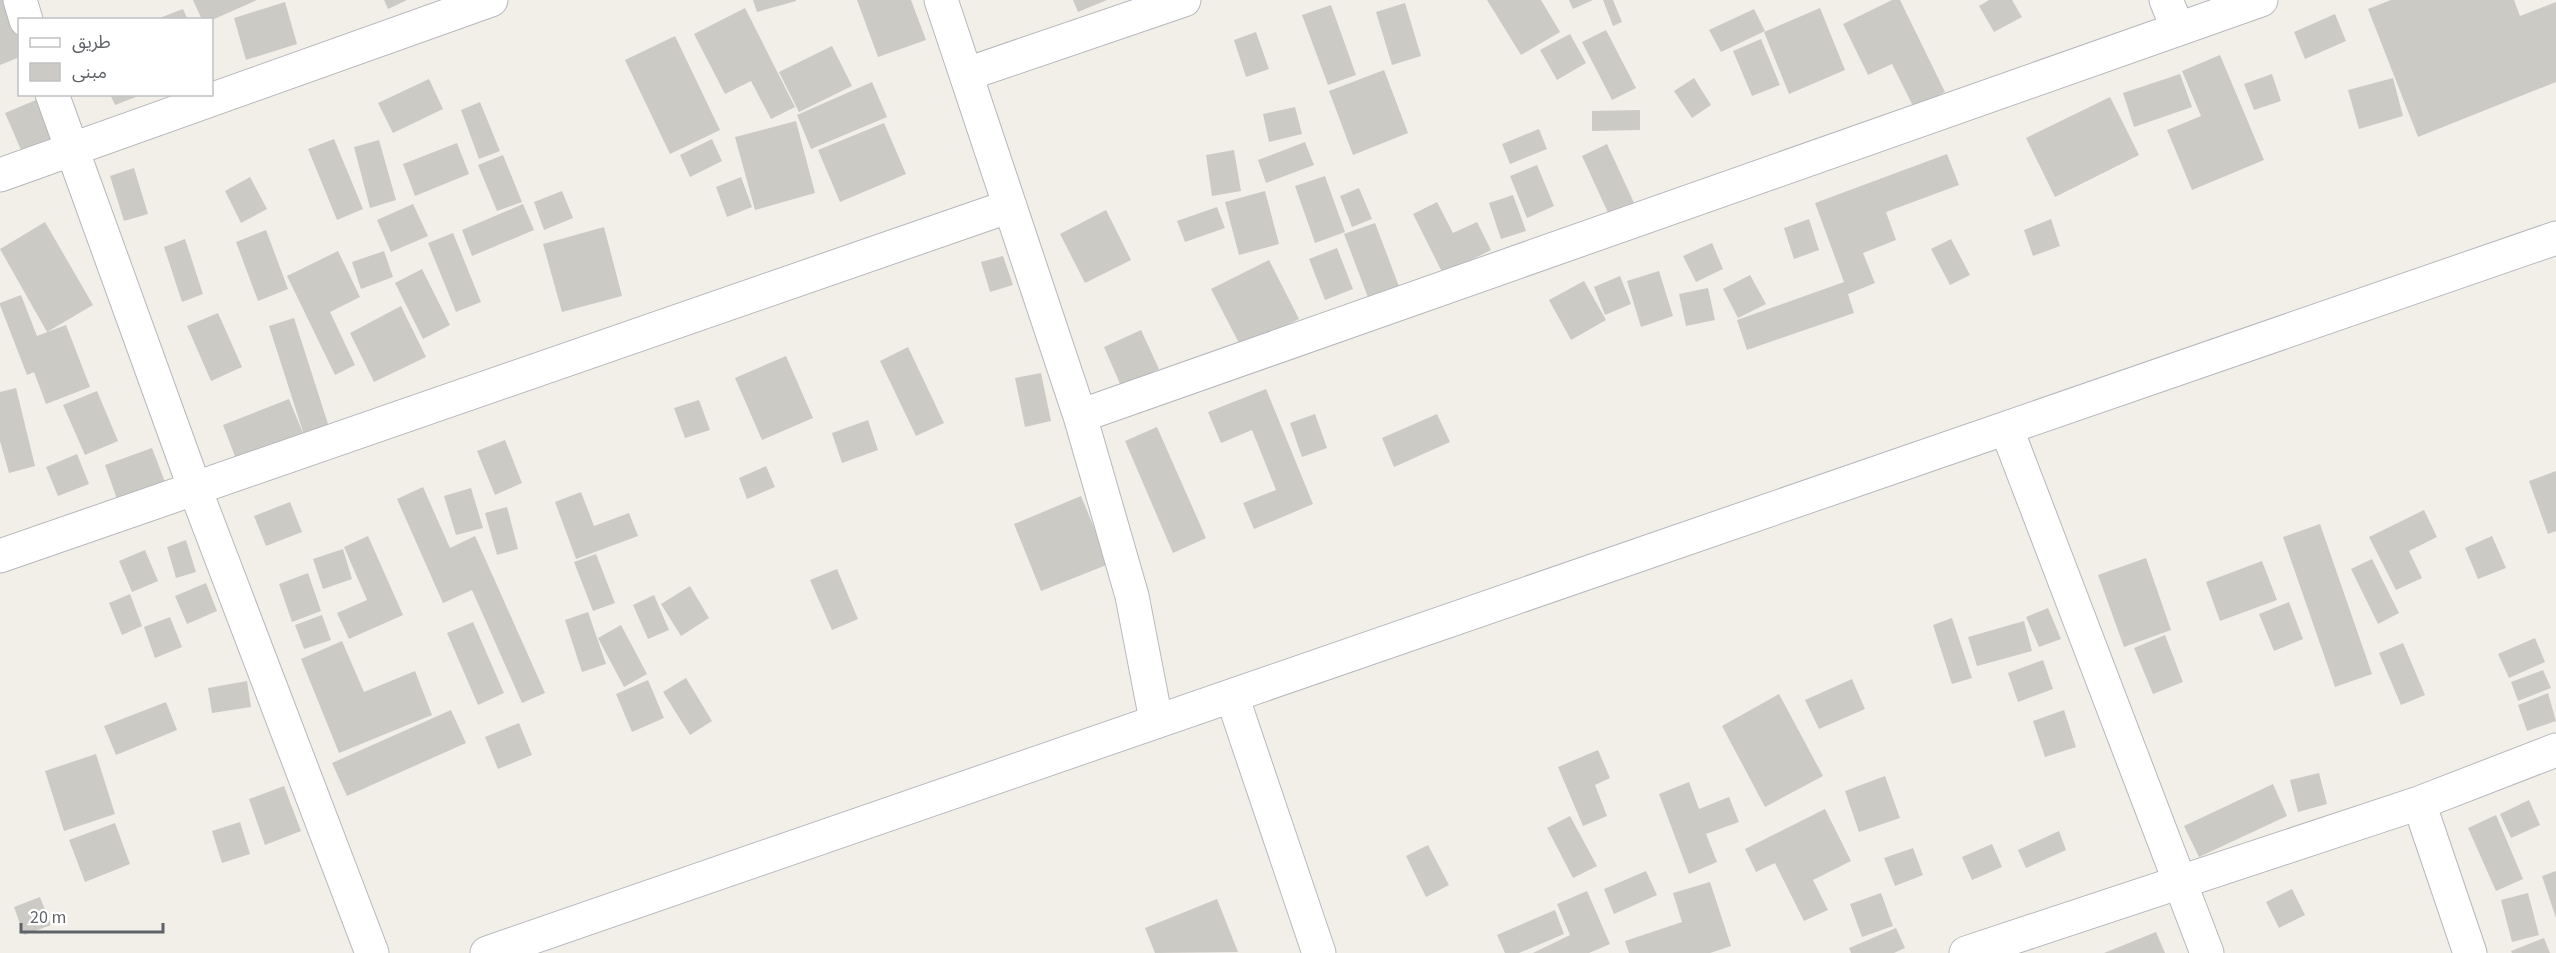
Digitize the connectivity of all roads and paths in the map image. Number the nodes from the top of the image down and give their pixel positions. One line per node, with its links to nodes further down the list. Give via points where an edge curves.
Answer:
1 (20, 0): 7 (street)
2 (491, 0): 10 (street)
3 (941, 0): 8 (street)
4 (1184, 0): 8 (street)
5 (2261, 0): 6 (street)
6 (2172, 15): 14 (street)
7 (25, 18)
8 (967, 74): 12 (street)
9 (53, 96): 10 (street)
10 (72, 151): 11 (street); 16 (street)
11 (0, 175)
12 (1010, 206): 14 (street); 16 (street)
13 (2556, 238): 15 (street)
14 (1080, 416): 19 (street, via 1132,596)
15 (2007, 430): 18 (street); 22 (street)
16 (195, 489): 17 (street); 23 (street)
17 (0, 556)
18 (1232, 696): 19 (street); 25 (street)
19 (1156, 720): 24 (street)
20 (2556, 750): 21 (street)
21 (2419, 803): 22 (street); 28 (street)
22 (2178, 882): 26 (street); 27 (street)
23 (372, 953)
24 (487, 953)
25 (1319, 953)
26 (1965, 953)
27 (2207, 953)
28 (2470, 953)

